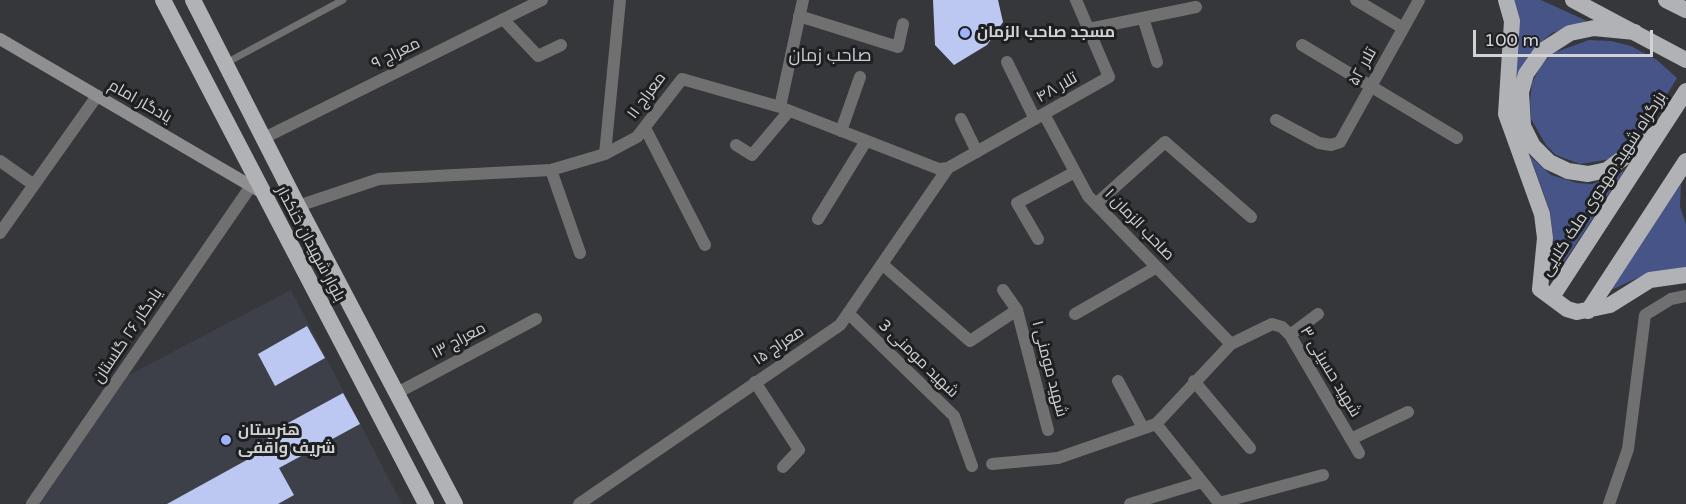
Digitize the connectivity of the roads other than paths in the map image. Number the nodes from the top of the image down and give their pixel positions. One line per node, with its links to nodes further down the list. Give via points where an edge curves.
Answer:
1 (163, 0): 50 (highway, بلوار شهیدان خنکدار)
2 (193, 0): 26 (highway, بلوار شهیدان خنکدار)
3 (343, 0): 26 (lane)
4 (542, 0): 15 (street, معراج ۹)
5 (620, 0): 43 (street)
6 (803, 0): 13 (street)
7 (1076, 0): 18 (street, تلار ۴۸)
8 (1356, 0): 17 (street)
9 (1419, 0): 17 (street, تلار ۵۲)
10 (1506, 0): 64 (highway, via 1512,21 1506,114 1542,214 1545,238 1540,289)
11 (1573, 0): 19 (highway)
12 (1196, 7): 14 (street)
13 (799, 16): 16 (street, via 898,47); 31 (street)
14 (1143, 18): 18 (street); 25 (street)
15 (504, 19): 21 (street, via 538,56); 38 (street, معراج ۹)
16 (903, 24)
17 (1403, 28): 28 (street, تلار ۵۲)
18 (1089, 29): 32 (street, تلار ۴۸, via 1109,77)
19 (1635, 32): 23 (highway); 37 (highway, via 1594,28 1570,33 1542,51 1526,74 1521,92 1522,126 1533,146 1549,162 1568,171 1588,174 1607,170)
20 (0, 39): 30 (main road, یادگار امام)
21 (561, 45)
22 (1302, 45): 28 (street)
23 (1684, 58)
24 (1007, 62): 32 (street, صاحب الزمان ۱)
25 (1158, 62)
26 (225, 63): 38 (highway, بلوار شهیدان خنکدار)
27 (860, 77): 36 (street)
28 (1370, 87): 34 (street, تلار ۵۲, via 1340,142 1331,146 1319,144); 39 (street)
29 (1686, 91): 37 (highway, بزرگراه شهید مهدوی ملک کلایی)
30 (97, 96): 49 (street); 50 (main road, یادگار امام)
31 (784, 109): 35 (street, معراج ۱۱, via 682,79); 36 (street, معراج ۱۱); 41 (street, via 752,156)
32 (1039, 117): 42 (street, تلار ۴۸); 48 (street, صاحب الزمان ۱)
33 (961, 119): 42 (street)
34 (1276, 120)
35 (645, 128): 43 (street, معراج ۱۱, via 623,147); 57 (street)
36 (841, 131): 40 (street, معراج ۱۱)
37 (1658, 132): 64 (highway, بزرگراه شهید مهدوی ملک کلایی)
38 (264, 138): 52 (highway, بلوار شهیدان خنکدار)
39 (1457, 138)
40 (866, 141): 46 (street, معراج ۱۱, via 939,169); 54 (street)
41 (736, 145)
42 (977, 152): 46 (street, تلار ۴۸)
43 (605, 154): 47 (street, معراج ۱۱)
44 (0, 161): 49 (street)
45 (1686, 162): 66 (highway)
46 (948, 168): 59 (street, معراج ۱۵)
47 (551, 170): 52 (street, معراج ۱۱, via 379,179); 58 (street)
48 (1075, 172): 51 (street, صاحب الزمان ۱); 56 (street, via 1017,202)
49 (34, 185): 55 (street)
50 (257, 189): 91 (street, یادگار ۲۶ گلستان); 92 (highway, بلوار شهیدان خنکدار)
51 (1096, 204): 53 (street, via 1165,142); 60 (street, صاحب الزمان ۱)
52 (298, 206): 76 (highway, بلوار شهیدان خنکدار)
53 (1251, 217)
54 (818, 219)
55 (0, 233)
56 (1038, 239)
57 (705, 245)
58 (580, 253)
59 (882, 264): 65 (street, شهید مومنی ۱, via 970,341); 67 (street, معراج ۱۵)
60 (1157, 267): 68 (street); 72 (street, صاحب الزمان ۱)
61 (1686, 275): 66 (highway, via 1650,280 1610,305)
62 (1003, 290): 65 (street)
63 (1686, 296): 96 (street, via 1671,299 1645,315 1628,449)
64 (1552, 297): 66 (highway, via 1567,309)
65 (1017, 310): 80 (street, شهید مومنی ۱)
66 (1588, 311)
67 (848, 313): 75 (street, معراج ۱۵, via 840,325); 85 (street, شهید مومنی 3, via 954,416)
68 (1075, 314)
69 (1318, 314): 71 (street)
70 (536, 319): 76 (street, معراج ۱۳)
71 (1290, 335): 72 (street, شهید حسینی ۳, via 1272,324); 81 (street, شهید حسینی ۳)
72 (1231, 344): 74 (street)
73 (1118, 381): 79 (street)
74 (1194, 381): 78 (street); 82 (street)
75 (756, 382): 86 (street, via 799,450); 94 (street, معراج ۱۵)
76 (397, 393): 93 (highway, بلوار شهیدان خنکدار)
77 (1408, 412): 81 (street)
78 (1156, 424): 79 (street); 88 (street)
79 (1143, 428): 84 (street, via 1058,458)
80 (1048, 430)
81 (1351, 439): 83 (street, شهید حسینی ۳)
82 (1250, 448)
83 (1359, 453)
84 (992, 464)
85 (972, 466)
86 (783, 467)
87 (1323, 475): 90 (street)
88 (1202, 482): 89 (street); 90 (street)
89 (1152, 501): 95 (street)
90 (1219, 503)
91 (32, 504)
92 (426, 504)
93 (455, 504)
94 (579, 504)
95 (1130, 504)
96 (1609, 504)

